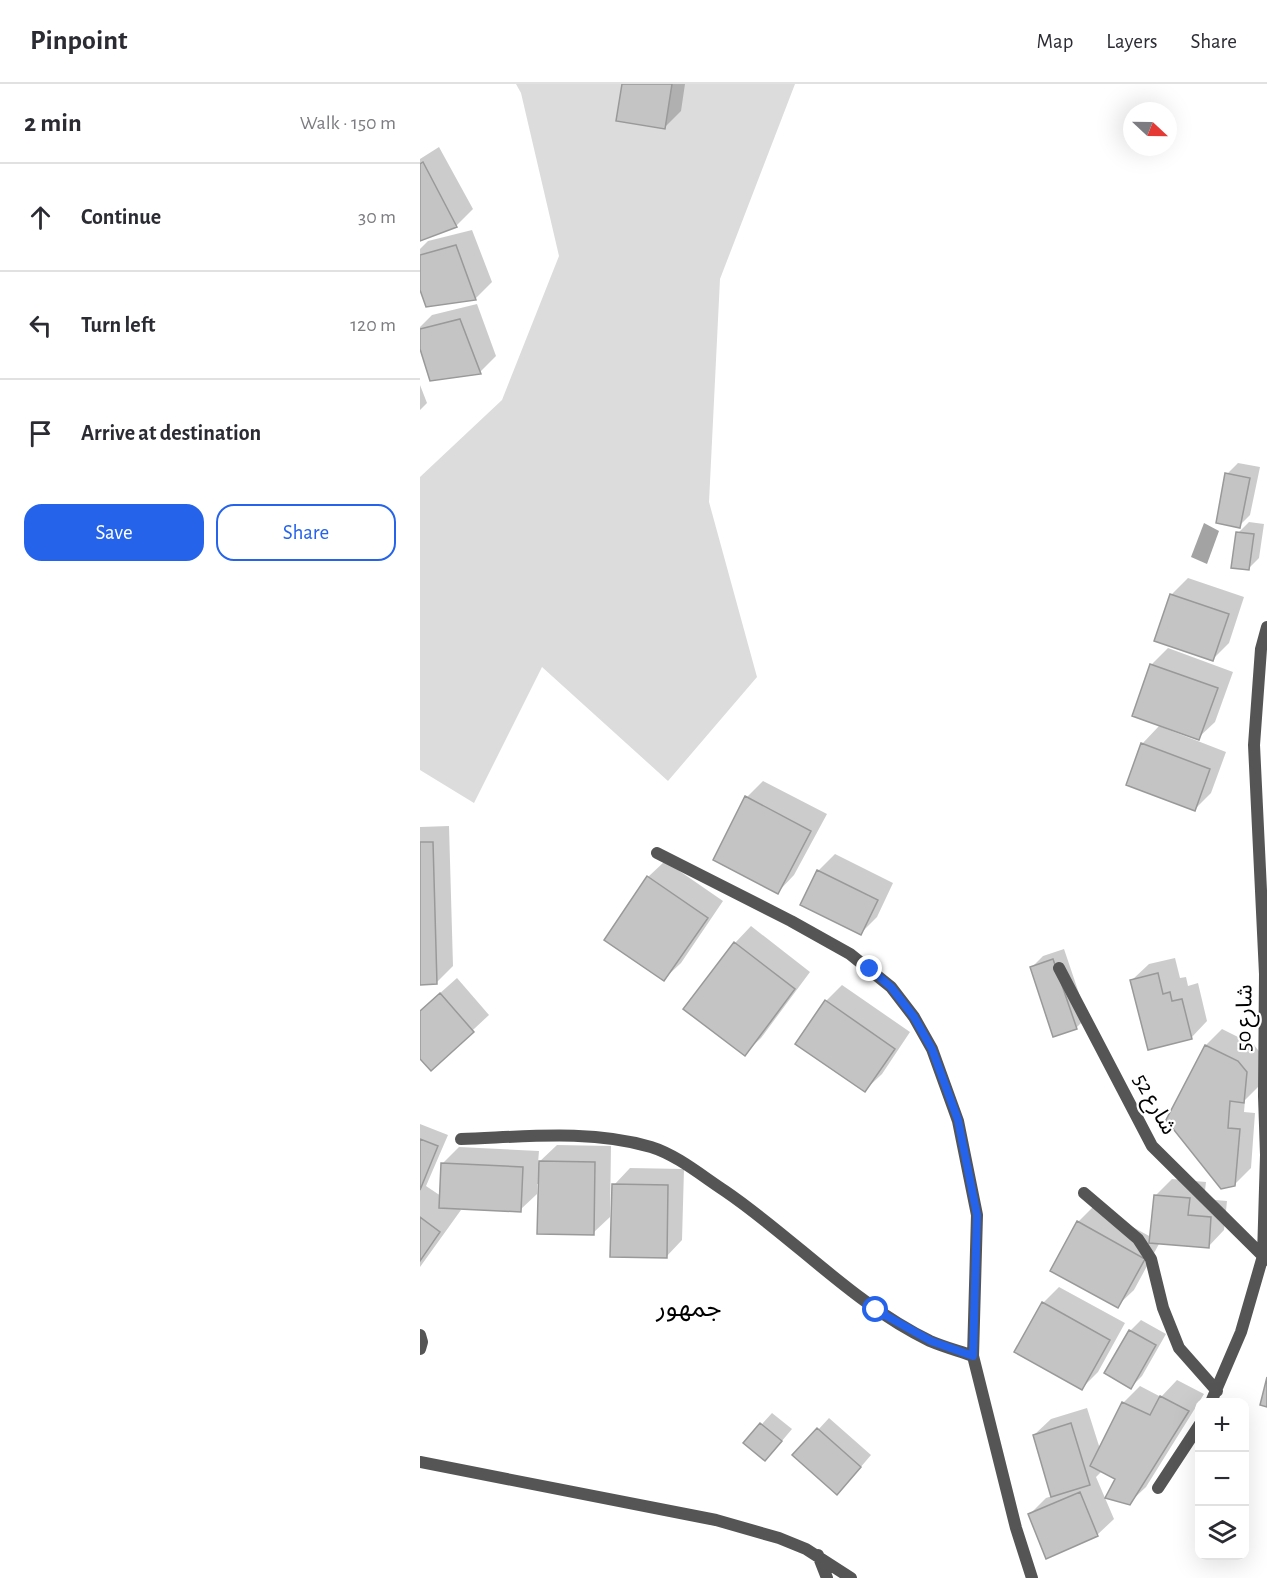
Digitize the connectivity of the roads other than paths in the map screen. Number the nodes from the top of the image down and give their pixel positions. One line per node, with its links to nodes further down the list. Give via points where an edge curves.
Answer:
1 (1267, 627): 4 (street, شارع 50, via 1261,649 1254,745)
2 (657, 853): 10 (street, via 850,954 891,987 914,1017 932,1049 958,1120 977,1215)
3 (1059, 968): 7 (street, شارع 52, via 1152,1146)
4 (1266, 975): 7 (street, شارع 50)
5 (461, 1139): 10 (street, via 576,1136 653,1148 689,1167 761,1217 876,1310 931,1341)
6 (1084, 1193): 11 (street, via 1138,1239 1151,1259 1163,1308 1179,1348)
7 (1265, 1261): 11 (street, شارع 50)
8 (420, 1335): 9 (street)
9 (420, 1349)
10 (973, 1356): 19 (street)
11 (1217, 1391): 12 (street, شارع 50)
12 (1213, 1398)
13 (1195, 1432): 15 (street)
14 (420, 1462): 16 (street, via 716,1520 779,1538)
15 (1158, 1488)
16 (818, 1555): 17 (street); 18 (street)
17 (827, 1578)
18 (851, 1578)
19 (1032, 1578)

